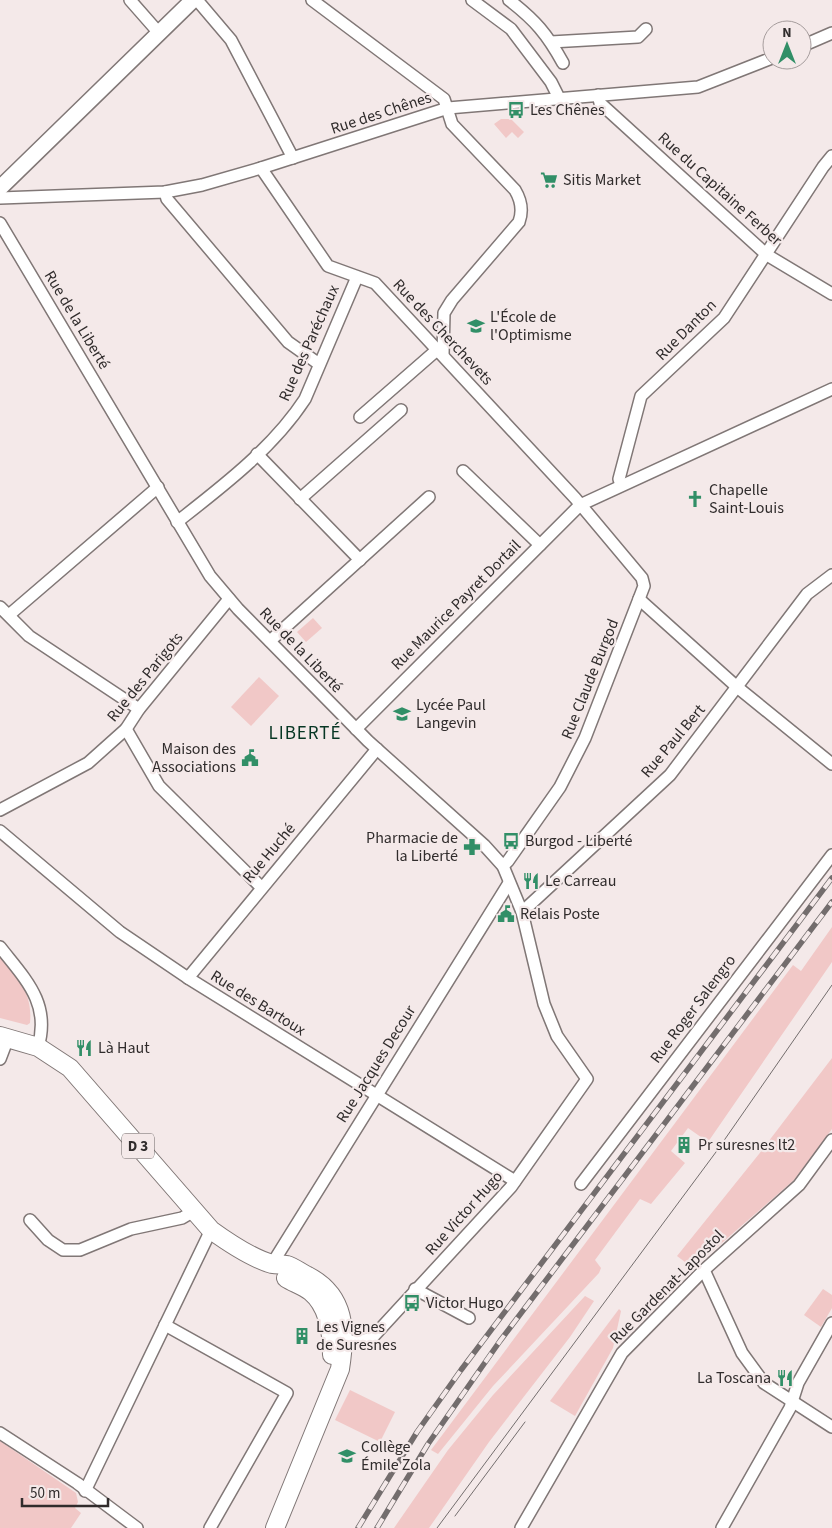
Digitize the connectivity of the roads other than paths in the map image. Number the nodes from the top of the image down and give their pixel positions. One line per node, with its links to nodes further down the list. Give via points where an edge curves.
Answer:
1 (130, 0): 10 (street)
2 (193, 0): 10 (main road)
3 (197, 0): 20 (street, via 231,40)
4 (312, 0): 18 (street, via 444,99)
5 (472, 0): 8 (street)
6 (504, 0): 8 (street)
7 (509, 0): 12 (street, via 532,17)
8 (494, 16): 17 (street, via 511,29 551,82)
9 (646, 29): 12 (street, via 638,37)
10 (159, 33): 22 (main road)
11 (832, 33): 13 (street)
12 (551, 42): 15 (street)
13 (812, 42)
14 (762, 62): 16 (street, Rue des Chênes, via 698,87)
15 (562, 63)
16 (598, 95): 17 (street, Rue des Chênes); 26 (street, Rue du Capitaine Ferber, via 600,104)
17 (559, 98): 18 (street, Rue des Chênes)
18 (448, 108): 20 (street, Rue des Chênes); 29 (street, via 452,124 515,190 521,207 519,222 444,313)
19 (832, 156): 26 (street, Rue Danton)
20 (293, 158): 21 (street, Rue des Chênes)
21 (261, 168): 23 (street, Rue des Chênes); 27 (street, Rue des Cherchevets, via 328,266)
22 (0, 188)
23 (165, 192): 24 (street, Rue des Chênes); 30 (street, via 167,199 288,342)
24 (0, 198)
25 (0, 224): 37 (street, Rue de la Liberté)
26 (767, 255): 28 (street, Rue du Capitaine Ferber); 36 (street, Rue Danton, via 724,318 641,396 619,479)
27 (357, 276): 29 (street, Rue des Cherchevets, via 375,283); 30 (street, Rue des Paréchaux)
28 (832, 294)
29 (440, 352): 33 (street); 40 (street, Rue des Cherchevets)
30 (319, 364): 34 (street, Rue des Paréchaux, via 305,399 293,417)
31 (832, 389): 36 (street, Rue Maurice Payret Dortail)
32 (402, 410): 39 (street)
33 (360, 416)
34 (257, 454): 39 (street); 41 (street, Rue des Paréchaux)
35 (463, 471): 42 (street)
36 (621, 485): 40 (street, Rue Maurice Payret Dortail)
37 (158, 487): 41 (street, Rue de la Liberté); 48 (street)
38 (429, 497): 43 (street)
39 (300, 499): 43 (street)
40 (580, 505): 42 (street, Rue Maurice Payret Dortail); 46 (street, Rue Claude Burgod, via 642,578 644,586)
41 (177, 522): 45 (street, Rue de la Liberté)
42 (540, 545): 52 (street, Rue Maurice Payret Dortail)
43 (360, 560): 49 (street)
44 (832, 575): 50 (street, Rue Paul Bert, via 807,594)
45 (228, 599): 49 (street, Rue de la Liberté); 51 (street, Rue des Parigots)
46 (639, 599): 50 (street); 59 (street, Rue Claude Burgod, via 601,701 560,787)
47 (0, 607): 48 (street)
48 (9, 615): 51 (street, via 29,636)
49 (270, 641): 52 (street, Rue de la Liberté)
50 (737, 687): 55 (street); 62 (street, Rue Paul Bert, via 670,775)
51 (139, 709): 53 (street, Rue des Parigots)
52 (356, 729): 54 (street, Rue de la Liberté)
53 (126, 730): 56 (street, Rue des Parigots, via 88,763); 61 (street, via 159,786)
54 (377, 749): 59 (street, Rue de la Liberté); 61 (street, Rue Huché)
55 (832, 764)
56 (0, 810)
57 (0, 831): 64 (street, Rue des Bartoux, via 120,932)
58 (832, 855): 72 (street, Rue Roger Salengro)
59 (503, 866): 60 (street, Rue de la Liberté)
60 (509, 883): 62 (street, Rue de la Liberté); 69 (street, Rue Jacques Decour)
61 (261, 887): 64 (street, Rue Huché)
62 (522, 912): 68 (street, Rue de la Liberté, via 557,1036)
63 (0, 947): 66 (street, via 39,1003 42,1034)
64 (188, 978): 69 (street, Rue des Bartoux)
65 (4, 1037): 66 (main road, D 3); 67 (street)
66 (38, 1047): 73 (main road, D 3, via 70,1068)
67 (0, 1059)
68 (587, 1079): 71 (street, Rue Victor Hugo)
69 (376, 1095): 71 (street, Rue des Bartoux); 76 (street, Rue Jacques Decour)
70 (832, 1140): 77 (street, Rue Gardenat-Lapostol, via 799,1184)
71 (515, 1181): 78 (street, Rue Victor Hugo)
72 (581, 1184)
73 (194, 1211): 74 (street, via 182,1218 131,1230 80,1250 63,1250 48,1240); 75 (main road, D 3)
74 (30, 1220)
75 (212, 1230): 76 (main road, D 3, via 231,1244); 81 (street)
76 (272, 1264): 82 (main road, D 3, via 288,1265 328,1290 342,1319); 89 (main road, D 3, via 283,1276 312,1292 324,1310 332,1337 332,1357)
77 (704, 1270): 83 (street, via 742,1353 764,1383); 91 (street, Rue Gardenat-Lapostol, via 622,1353)
78 (415, 1288): 79 (street); 82 (street, Rue Victor Hugo, via 371,1339)
79 (469, 1318)
80 (832, 1323): 83 (street, via 798,1383)
81 (165, 1325): 86 (street); 88 (street, via 286,1394)
82 (344, 1342): 90 (main road, D 3, via 340,1369)
83 (792, 1402): 84 (street); 92 (street)
84 (832, 1428)
85 (0, 1433): 86 (street)
86 (85, 1491): 87 (street)
87 (137, 1528)
88 (210, 1528)
89 (268, 1528)
90 (275, 1528)
91 (521, 1528)
92 (722, 1528)

